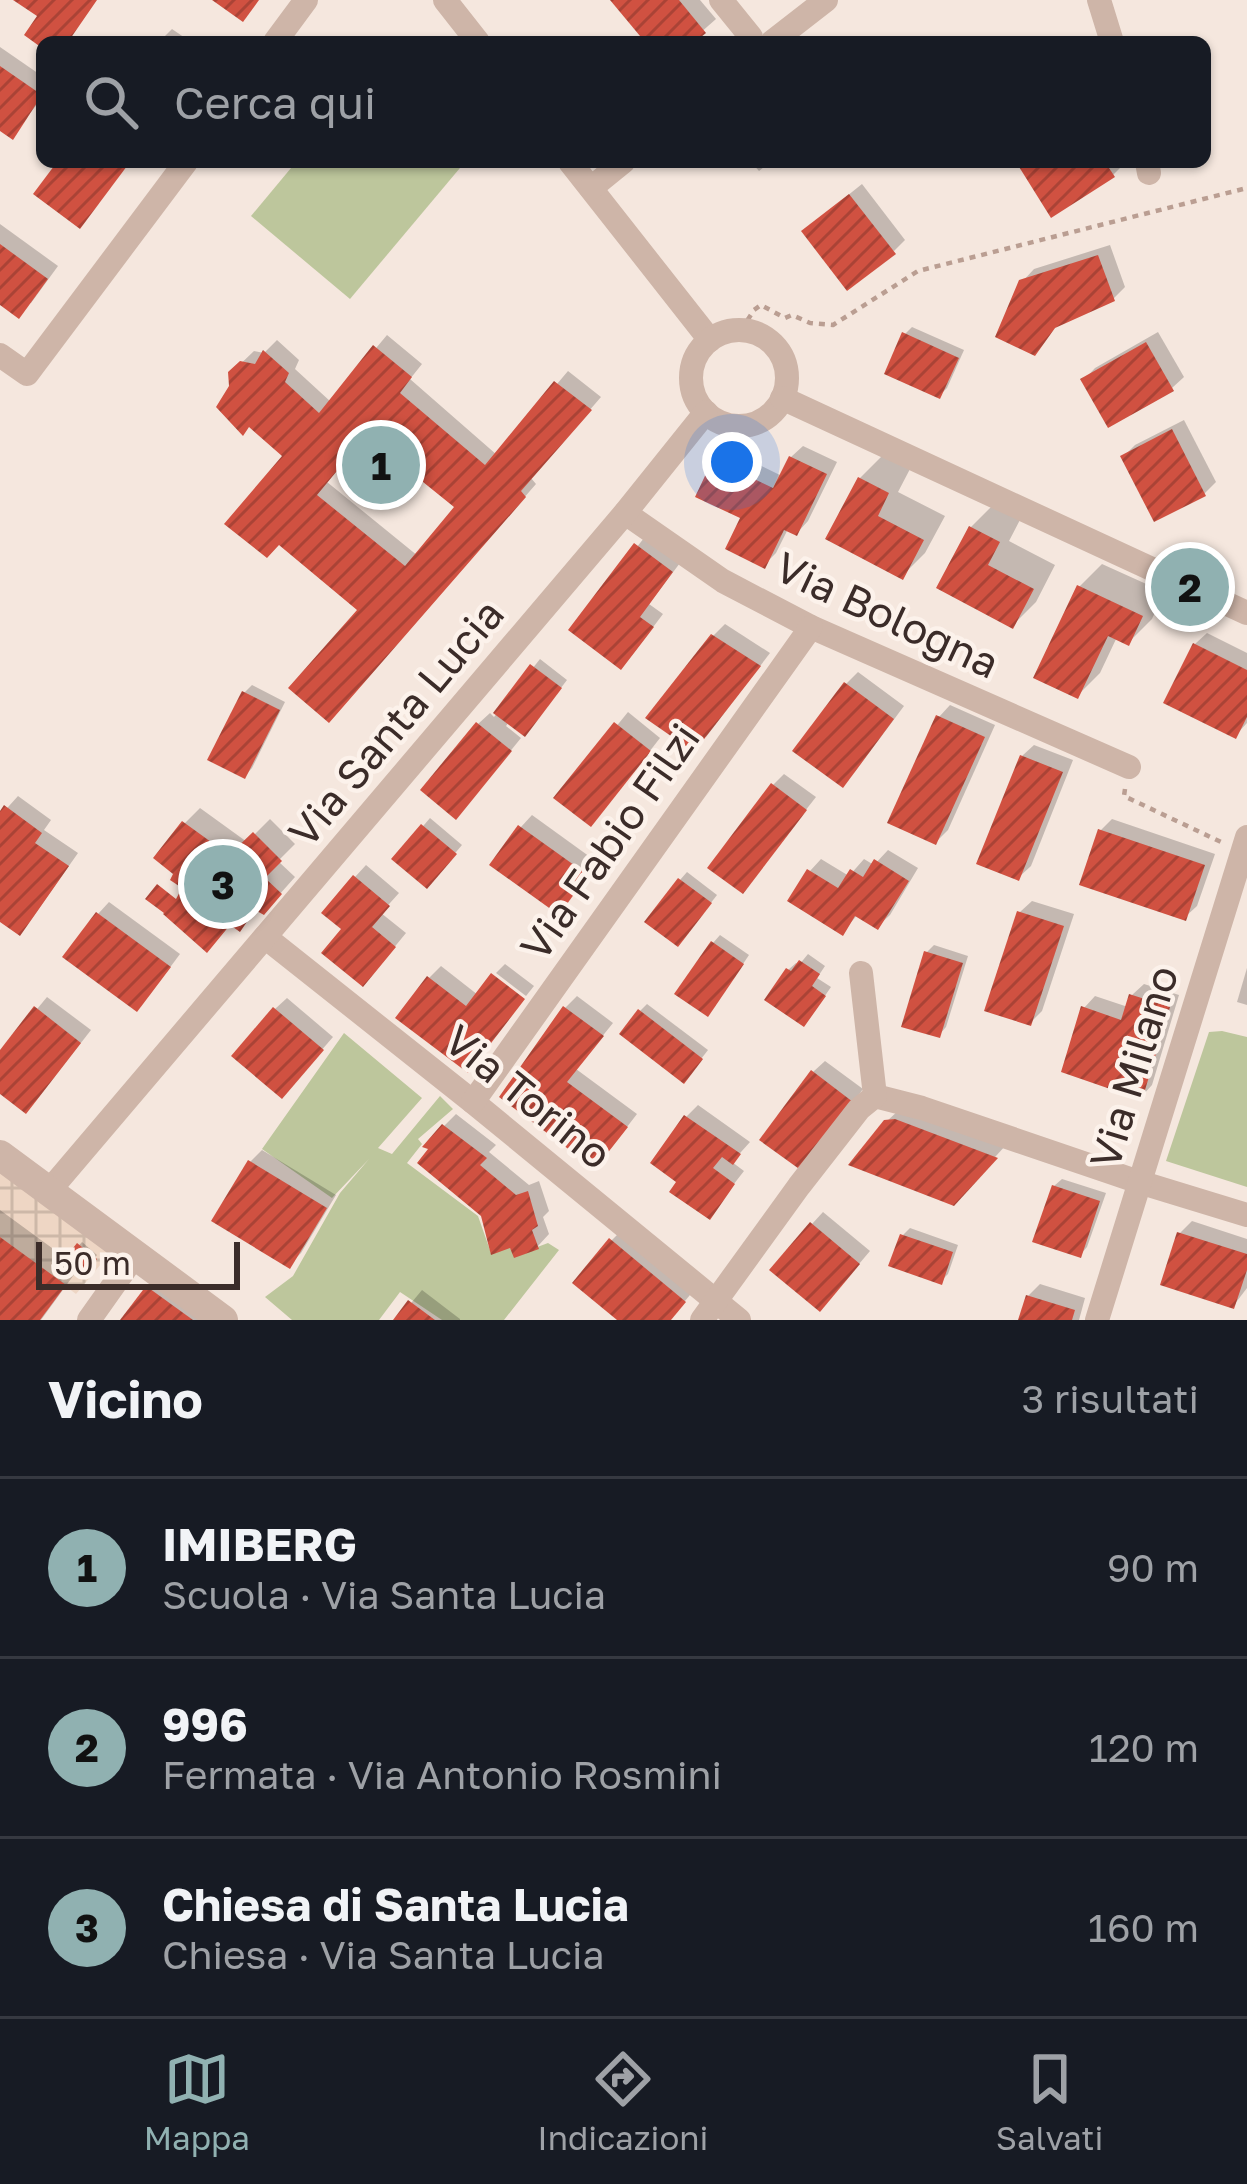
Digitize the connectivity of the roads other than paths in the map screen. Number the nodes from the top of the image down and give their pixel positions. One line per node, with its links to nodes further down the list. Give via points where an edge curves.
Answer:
1 (306, 0): 6 (street)
2 (445, 0): 7 (street)
3 (722, 0): 8 (street)
4 (826, 0): 9 (street)
5 (1099, 0): 10 (street)
6 (279, 36)
7 (473, 36)
8 (759, 36)
9 (767, 36)
10 (1110, 36)
11 (182, 168): 16 (street, via 28,374)
12 (576, 168): 14 (street)
13 (616, 168): 14 (street)
14 (591, 188): 15 (street)
15 (710, 340): 17 (street, via 745,323 762,335 788,376); 18 (street, via 691,378)
16 (0, 355)
17 (782, 398): 18 (street, via 749,424); 20 (street)
18 (706, 412): 19 (street, Via Santa Lucia)
19 (625, 513): 21 (street, Via Bologna, via 722,581); 24 (street, Via Santa Lucia)
20 (1247, 613)
21 (811, 627): 22 (street, Via Bologna); 27 (street, Via Fabio Filzi)
22 (1129, 767)
23 (1245, 845): 29 (street, Via Milano)
24 (265, 937): 27 (street, Via Torino); 30 (street, Via Santa Lucia)
25 (861, 973): 26 (street)
26 (875, 1096): 29 (street); 33 (street)
27 (473, 1102): 33 (street, Via Torino)
28 (0, 1155): 30 (street)
29 (1139, 1182): 31 (street); 37 (street, Via Milano)
30 (49, 1191): 32 (street)
31 (1247, 1215)
32 (135, 1255): 34 (street); 35 (street)
33 (709, 1311): 36 (street, Via Torino)
34 (100, 1316)
35 (223, 1320)
36 (739, 1320)
37 (1097, 1320)

